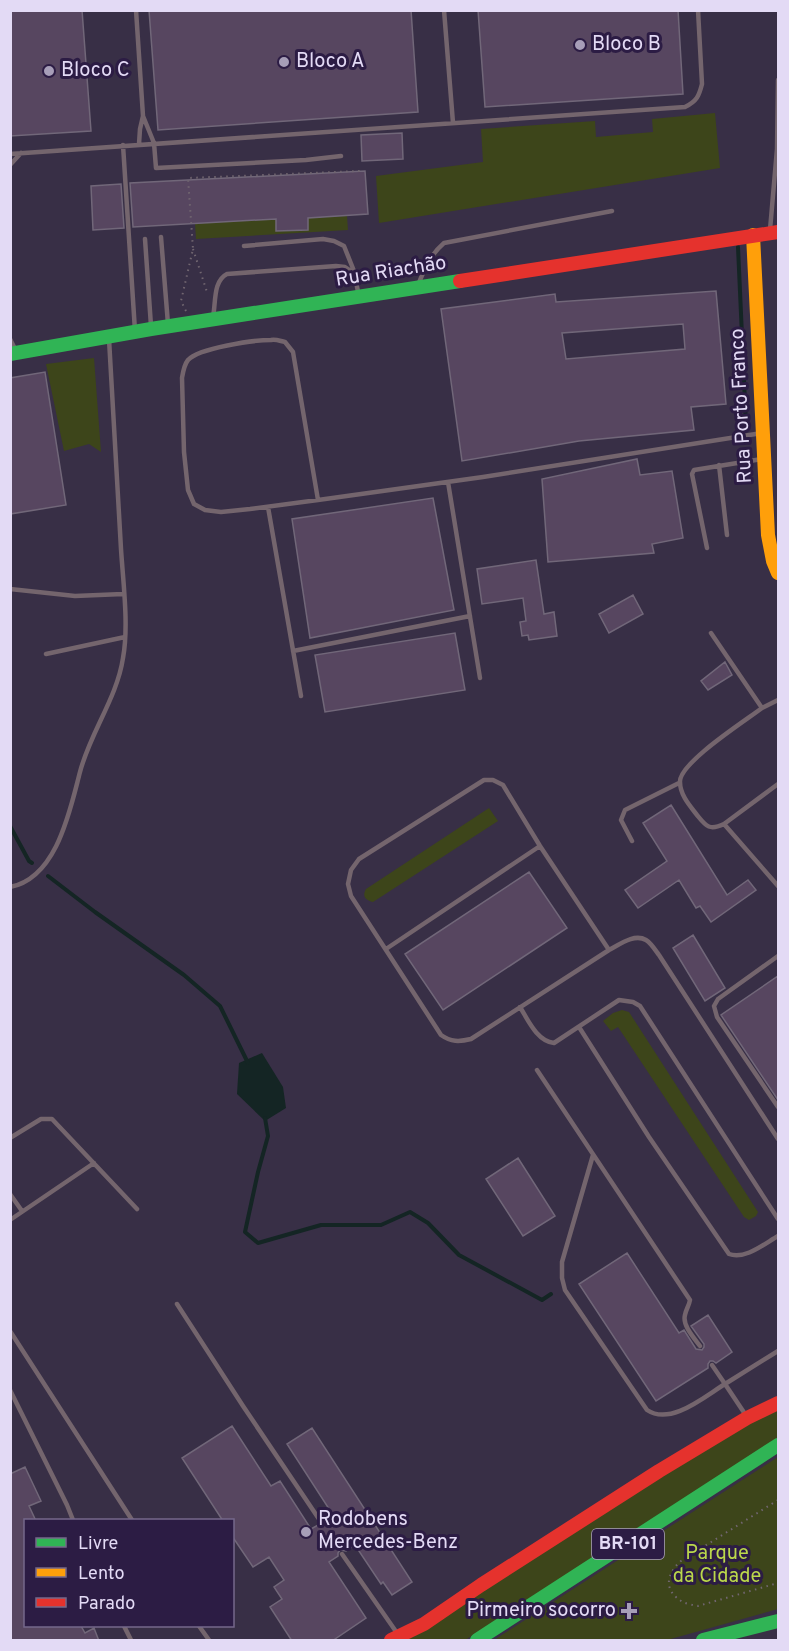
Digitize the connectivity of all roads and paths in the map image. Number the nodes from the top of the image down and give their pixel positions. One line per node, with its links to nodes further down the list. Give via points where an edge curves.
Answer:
1 (136, 10): 5 (lane)
2 (444, 10): 6 (lane)
3 (698, 10): 6 (lane, via 702,84 694,103 685,107)
4 (778, 80): 14 (lane)
5 (143, 116): 7 (lane); 8 (lane)
6 (453, 123): 7 (lane)
7 (154, 143): 8 (lane); 12 (lane, via 156,168)
8 (139, 144): 9 (lane)
9 (123, 145): 10 (lane); 31 (lane)
10 (21, 153): 11 (lane); 13 (lane)
11 (10, 154)
12 (341, 156)
13 (10, 165)
14 (777, 170): 17 (lane, via 770,225)
15 (361, 171): 22 (path, via 188,177)
16 (612, 211): 24 (lane, via 444,243 428,262)
17 (775, 232): 18 (main road, Rua Riachão)
18 (753, 235): 24 (main road, Rua Riachão); 35 (main road, Rua Porto Franco)
19 (161, 237): 29 (lane)
20 (145, 239): 30 (lane)
21 (244, 246): 23 (lane, via 334,241 344,246)
22 (193, 249): 25 (path); 27 (path, via 181,301)
23 (354, 273): 26 (lane); 28 (lane, via 336,266 227,273 218,284)
24 (417, 287): 26 (main road, Rua Riachão)
25 (209, 297)
26 (359, 297): 28 (main road, Rua Riachão)
27 (191, 316)
28 (213, 320): 29 (main road, Rua Riachão)
29 (168, 326): 30 (main road, Rua Riachão)
30 (151, 329): 31 (main road, Rua Riachão)
31 (136, 332): 32 (main road, Rua Riachão)
32 (109, 336): 34 (main road, Rua Riachão); 45 (lane)
33 (10, 339): 34 (lane)
34 (14, 354)
35 (764, 433): 36 (main road, Rua Porto Franco); 38 (lane)
36 (765, 459): 37 (lane); 43 (main road, Rua Porto Franco, via 768,535)
37 (719, 465): 41 (lane); 42 (lane, via 698,468 692,474)
38 (448, 482): 39 (lane); 46 (lane)
39 (318, 500): 40 (lane); 40 (lane, via 293,352 285,342 273,339 239,343 197,353 184,366 182,378 184,452 188,490 194,504 220,512)
40 (268, 507): 49 (lane)
41 (727, 535)
42 (707, 548)
43 (778, 573)
44 (10, 588): 45 (lane, via 75,596)
45 (123, 594): 48 (lane)
46 (470, 616): 49 (lane); 51 (lane)
47 (711, 633): 54 (lane)
48 (125, 637): 50 (lane); 61 (lane, via 118,678 84,757 56,846 33,877)
49 (293, 651): 52 (lane)
50 (46, 654)
51 (480, 678)
52 (301, 696)
53 (778, 700): 54 (lane)
54 (762, 708): 55 (lane, via 697,756 683,771)
55 (680, 783): 57 (lane, via 685,798 705,824 714,828); 58 (lane, via 625,810 621,820)
56 (778, 784): 57 (lane)
57 (724, 824): 60 (lane)
58 (632, 841)
59 (540, 846): 62 (lane); 62 (lane, via 503,784 484,780 359,859 351,870 351,896); 63 (lane)
60 (778, 886)
61 (10, 887)
62 (386, 949): 65 (lane, via 441,1035 448,1039 471,1039)
63 (609, 950): 65 (lane); 70 (lane, via 630,939 647,940)
64 (778, 956): 68 (lane, via 718,999 714,1006 717,1017)
65 (520, 1007): 66 (lane, via 535,1031 549,1042 554,1043)
66 (579, 1027): 76 (lane, via 619,1000 640,1006); 78 (lane, via 729,1254 743,1256)
67 (537, 1070): 71 (lane)
68 (778, 1107)
69 (10, 1138): 72 (lane, via 41,1119 52,1119)
70 (778, 1139)
71 (593, 1155): 81 (lane, via 690,1300 684,1321); 84 (lane, via 562,1262 565,1290 647,1410 662,1415 677,1413)
72 (94, 1162): 74 (lane); 75 (lane)
73 (10, 1194): 75 (lane)
74 (137, 1209)
75 (22, 1211): 77 (lane)
76 (778, 1219)
77 (10, 1220)
78 (778, 1236)
79 (177, 1304): 92 (lane)
80 (10, 1331): 91 (lane)
81 (700, 1346)
82 (778, 1351): 84 (lane)
83 (712, 1365): 84 (lane)
84 (725, 1384): 87 (lane)
85 (10, 1390): 90 (lane)
86 (778, 1403): 87 (main road)
87 (747, 1418): 96 (main road)
88 (778, 1445): 104 (main road, BR-101)
89 (778, 1500): 94 (path, via 681,1561 673,1568 669,1589 684,1603 698,1606)
90 (72, 1519)
91 (131, 1519)
92 (321, 1522)
93 (342, 1554): 100 (lane)
94 (778, 1583)
95 (778, 1621): 99 (main road)
96 (424, 1624): 100 (main road); 103 (main road)
97 (124, 1627): 101 (lane)
98 (200, 1627): 102 (lane)
99 (732, 1637): 105 (main road)
100 (395, 1638)
101 (131, 1641)
102 (209, 1641)
103 (417, 1641)
104 (477, 1641)
105 (703, 1641)

